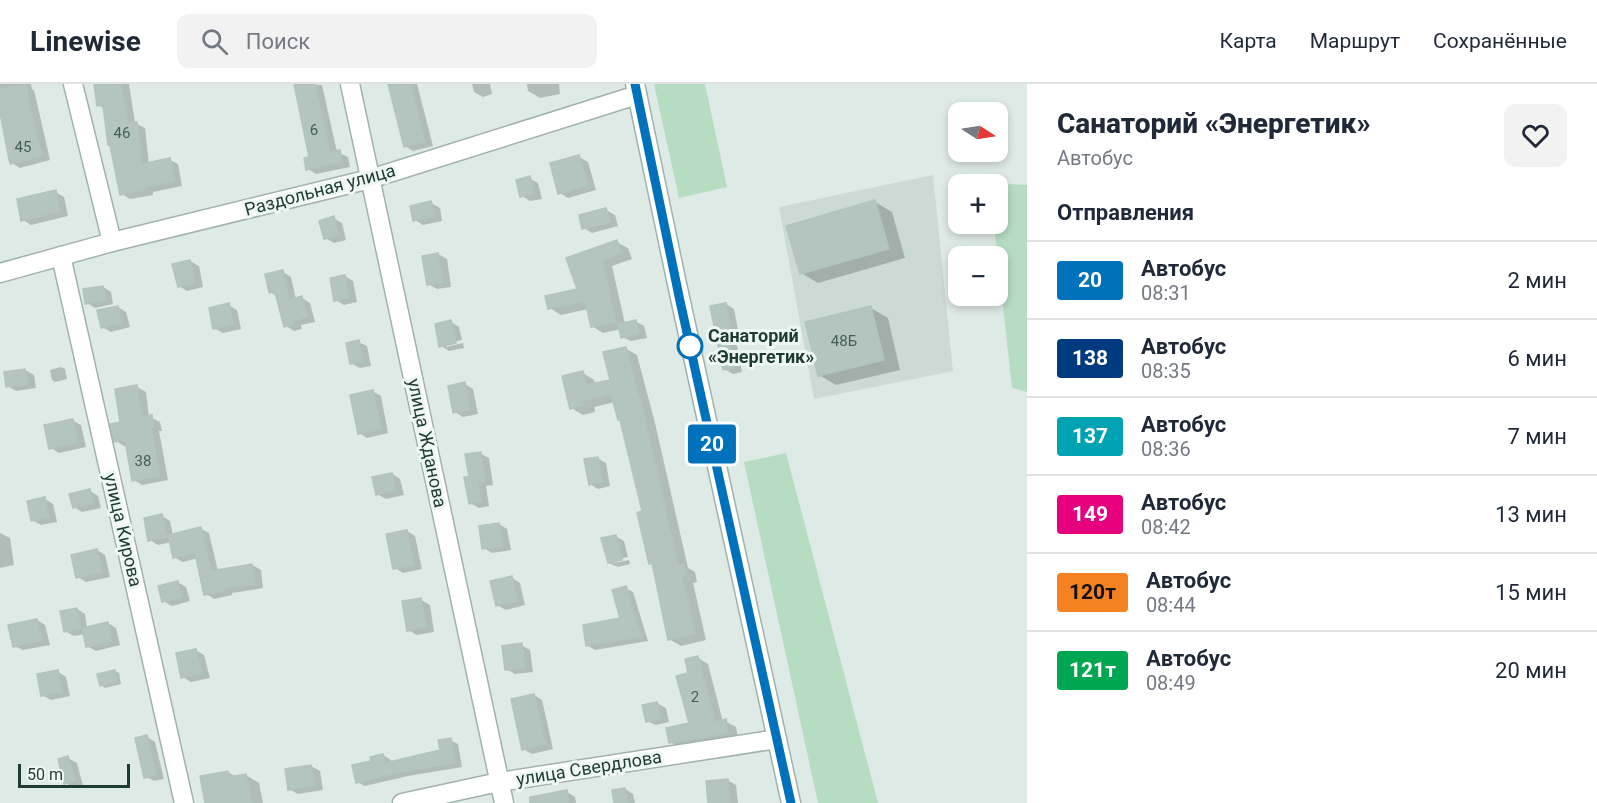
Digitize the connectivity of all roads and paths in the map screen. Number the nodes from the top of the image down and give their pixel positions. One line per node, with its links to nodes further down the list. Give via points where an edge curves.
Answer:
1 (73, 84): 5 (street)
2 (350, 84): 4 (street, улица Жданова)
3 (636, 90): 4 (street, Раздольная улица); 8 (street)
4 (370, 178): 5 (street, Раздольная улица); 9 (street, улица Жданова)
5 (112, 242): 6 (street, Раздольная улица)
6 (62, 256): 7 (street, Раздольная улица); 10 (street, улица Кирова)
7 (0, 273)
8 (777, 739): 9 (street, улица Свердлова); 13 (street)
9 (499, 782): 11 (street, улица Свердлова); 12 (street, улица Жданова)
10 (184, 803)
11 (402, 803)
12 (504, 803)
13 (791, 803)

